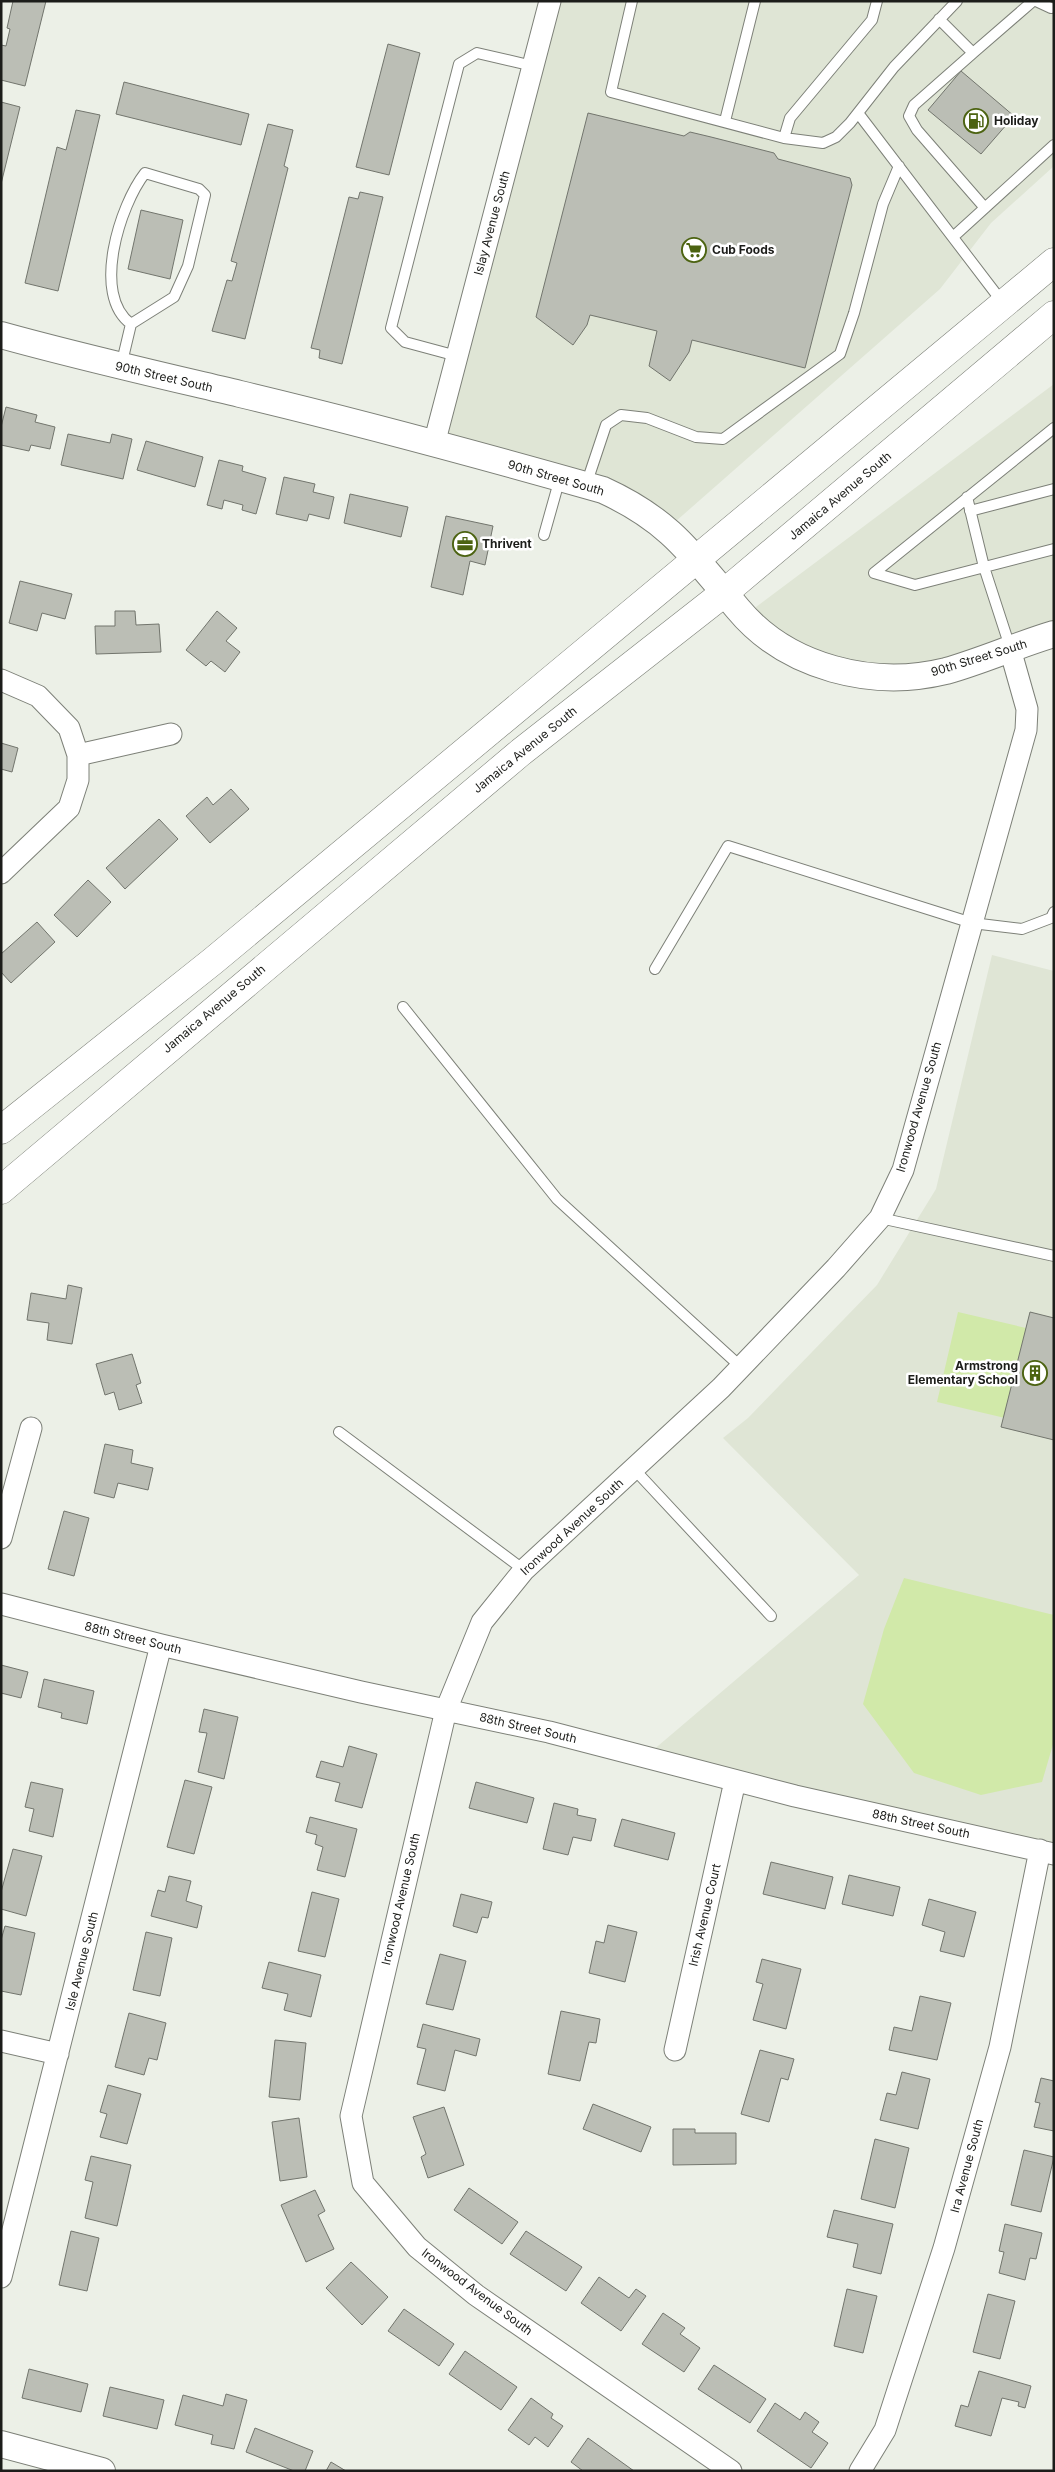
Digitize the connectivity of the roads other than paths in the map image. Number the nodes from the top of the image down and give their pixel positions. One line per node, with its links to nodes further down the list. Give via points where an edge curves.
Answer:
1 (550, 1): 10 (street, Islay Avenue South)
2 (632, 1): 12 (lane, via 611,92)
3 (755, 1): 12 (lane)
4 (877, 1): 13 (lane, via 872,20 790,118)
5 (957, 1): 8 (lane)
6 (1034, 1): 7 (lane); 9 (lane)
7 (1053, 8)
8 (939, 19): 9 (lane); 11 (lane, via 894,67)
9 (973, 53): 16 (lane, via 914,106 909,116 917,130)
10 (533, 66): 23 (street, Islay Avenue South); 23 (lane, via 476,53 459,64 391,328 405,342)
11 (858, 113): 13 (lane, via 836,137 823,143); 15 (lane)
12 (725, 121): 13 (lane)
13 (784, 138)
14 (1054, 145): 16 (lane)
15 (899, 166): 17 (lane); 28 (lane, via 882,204 840,354 723,439 696,436 647,418 621,415 606,424)
16 (985, 208): 17 (lane)
17 (953, 237): 19 (lane)
18 (1054, 262): 19 (main road)
19 (1004, 304): 34 (main road)
20 (1054, 315): 36 (main road, Jamaica Avenue South)
21 (131, 324): 21 (lane, via 124,319 114,296 110,270 120,223 134,187 144,173 199,189 205,195 188,266 174,297); 24 (lane)
22 (1, 335): 24 (street, 90th Street South)
23 (457, 356): 26 (street, Islay Avenue South)
24 (120, 366): 26 (street, 90th Street South)
25 (1054, 428): 30 (lane)
26 (434, 444): 27 (street, 90th Street South)
27 (560, 478): 28 (street, 90th Street South); 32 (lane)
28 (586, 485): 34 (street, 90th Street South, via 629,502 652,517)
29 (1054, 489): 31 (lane)
30 (967, 497): 31 (lane); 35 (lane, via 874,573 915,585)
31 (970, 511): 35 (lane)
32 (544, 535)
33 (1054, 549): 35 (lane)
34 (697, 559): 36 (street, 90th Street South); 47 (main road, via 213,961)
35 (984, 567): 38 (lane)
36 (724, 593): 38 (street, 90th Street South, via 744,616 774,641 825,667 853,674 885,678 915,676 946,671); 48 (main road, Jamaica Avenue South, via 521,752)
37 (1054, 634): 38 (street, 90th Street South)
38 (1010, 649): 44 (street, Ironwood Avenue South, via 1027,710 1026,730)
39 (1, 680): 41 (street, via 38,696 69,728)
40 (171, 734): 41 (street)
41 (78, 756): 42 (street, via 78,780 69,808)
42 (1, 873)
43 (1054, 912): 44 (lane, via 1051,918 1022,928)
44 (972, 923): 45 (lane, via 728,846); 49 (street, Ironwood Avenue South, via 902,1170)
45 (656, 969)
46 (403, 1007): 51 (lane, via 557,1199)
47 (1, 1130)
48 (1, 1190)
49 (880, 1218): 50 (lane); 51 (street, Ironwood Avenue South)
50 (1054, 1256)
51 (741, 1368): 54 (street, Ironwood Avenue South)
52 (30, 1428): 55 (street)
53 (339, 1432): 56 (lane)
54 (634, 1469): 56 (street, Ironwood Avenue South); 58 (lane)
55 (1, 1538)
56 (524, 1570): 60 (street, Ironwood Avenue South, via 482,1622)
57 (1, 1604): 59 (street, 88th Street South)
58 (772, 1616)
59 (161, 1645): 60 (street, 88th Street South); 65 (street, Isle Avenue South)
60 (446, 1710): 61 (street, 88th Street South, via 549,1732); 69 (street, Ironwood Avenue South, via 351,2116 363,2183 417,2247 476,2294)
61 (735, 1780): 62 (street, 88th Street South); 64 (street, Irish Avenue Court)
62 (1047, 1852): 70 (street, Ira Avenue South, via 1000,2048 944,2248 885,2430)
63 (1, 2041): 65 (street)
64 (675, 2050)
65 (58, 2054): 66 (street, Isle Avenue South)
66 (1, 2277)
67 (1, 2444): 68 (street)
68 (102, 2471)
69 (731, 2471)
70 (860, 2471)

